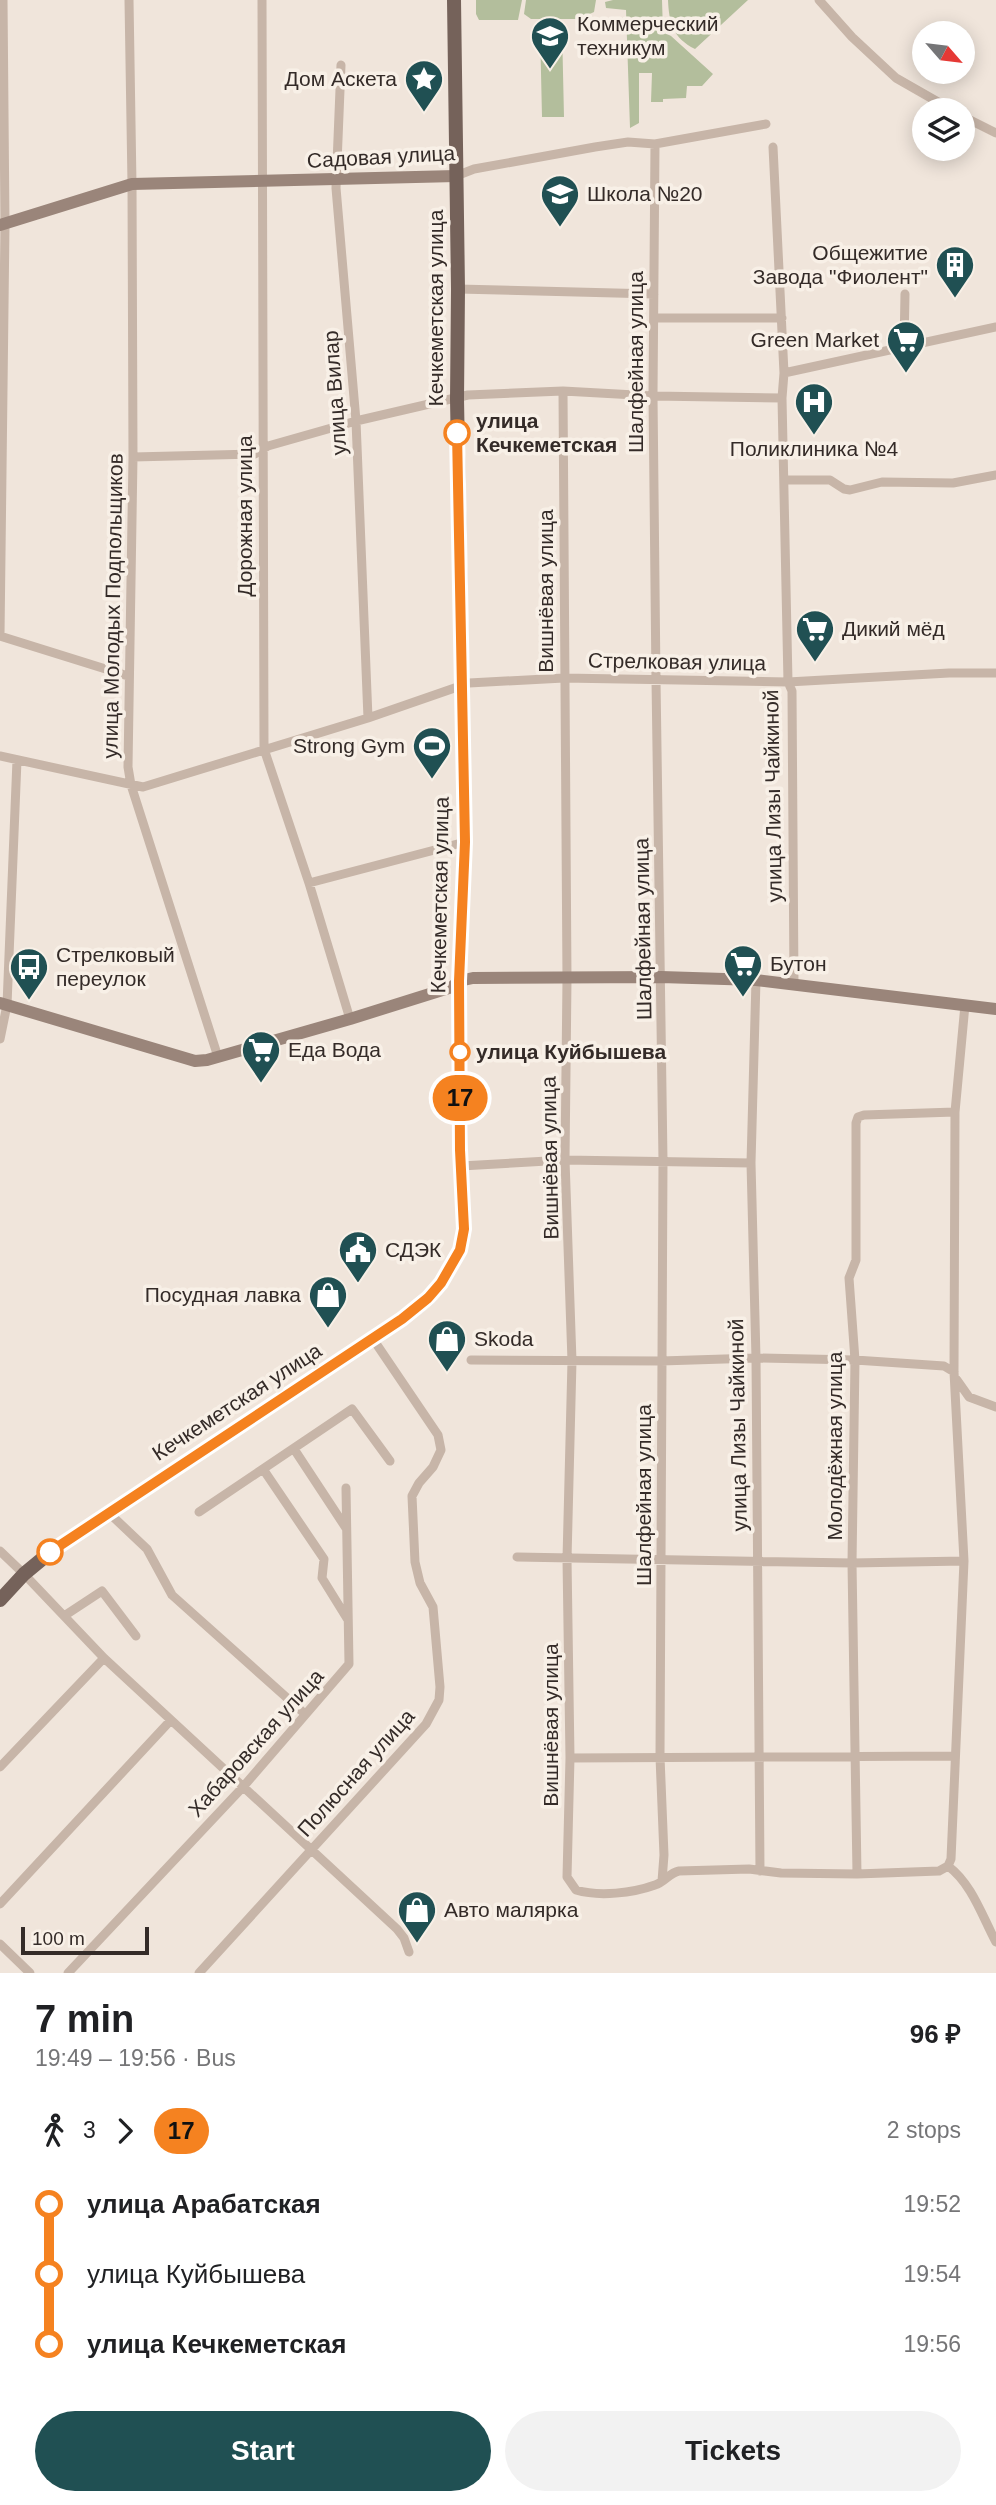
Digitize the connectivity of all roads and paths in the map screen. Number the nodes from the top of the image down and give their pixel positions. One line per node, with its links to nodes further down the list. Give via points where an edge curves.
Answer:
1 (3, 0): 7 (street)
2 (129, 0): 17 (street, улица Молодых Подпольщиков)
3 (262, 0): 16 (street, Дорожная улица)
4 (454, 0): 14 (main road, Кечкеметская улица)
5 (819, 0): 8 (street, via 896,78)
6 (341, 65): 15 (street, улица Вилар)
7 (1, 87): 18 (street)
8 (931, 98)
9 (975, 123): 11 (street)
10 (766, 124): 12 (street, Садовая улица)
11 (996, 134)
12 (654, 144): 14 (street, Садовая улица, via 595,147); 21 (street, Шалфейная улица)
13 (773, 147): 23 (street, улица Лизы Чайкиной)
14 (456, 176): 15 (main road, Садовая улица); 19 (main road, Кечкеметская улица)
15 (336, 180): 16 (main road, Садовая улица); 31 (street, улица Вилар)
16 (264, 182): 17 (main road, Садовая улица); 32 (street, Дорожная улица)
17 (132, 184): 18 (main road, Садовая улица); 33 (street, улица Молодых Подпольщиков)
18 (2, 225): 36 (street)
19 (458, 289): 21 (street); 30 (main road, Кечкеметская улица)
20 (905, 294): 25 (street)
21 (654, 295): 22 (street, Шалфейная улица)
22 (654, 318): 23 (street); 28 (street, Шалфейная улица)
23 (782, 318): 26 (street, улица Лизы Чайкиной)
24 (996, 327): 25 (street)
25 (904, 346): 26 (street)
26 (785, 373): 29 (street, улица Лизы Чайкиной)
27 (563, 391): 28 (street); 30 (street); 39 (street, Вишнёвая улица)
28 (653, 396): 29 (street); 40 (street, Шалфейная улица)
29 (782, 398): 35 (street, улица Лизы Чайкиной)
30 (457, 399): 31 (street); 42 (main road, Кечкеметская улица)
31 (356, 421): 32 (street); 43 (street, улица Вилар)
32 (262, 449): 33 (street, via 255,454); 44 (street, Дорожная улица)
33 (132, 457): 38 (street, улица Молодых Подпольщиков)
34 (996, 475): 35 (street, via 953,483 882,482 850,490 830,480)
35 (784, 480): 41 (street, улица Лизы Чайкиной)
36 (0, 636): 38 (street)
37 (996, 673): 41 (street, Стрелковая улица)
38 (128, 676): 47 (street, улица Молодых Подпольщиков)
39 (564, 678): 40 (street, Стрелковая улица); 42 (street, Стрелковая улица); 51 (street, Вишнёвая улица)
40 (656, 680): 41 (street, Стрелковая улица); 50 (street, Шалфейная улица)
41 (788, 681): 54 (street, улица Лизы Чайкиной, via 792,691)
42 (461, 684): 43 (street, Стрелковая улица); 48 (main road, Кечкеметская улица)
43 (368, 718): 44 (street, Стрелковая улица)
44 (264, 749): 47 (street, Стрелковая улица, via 143,788); 49 (street, Дорожная улица)
45 (0, 756): 46 (street, Стрелковая улица)
46 (17, 760): 47 (street, Стрелковая улица); 55 (street)
47 (131, 785): 60 (street, улица Молодых Подпольщиков)
48 (465, 842): 49 (street); 53 (main road, Кечкеметская улица)
49 (309, 883): 58 (street, Дорожная улица)
50 (661, 977): 51 (main road); 52 (main road); 63 (street, Шалфейная улица)
51 (567, 979): 53 (main road); 62 (street, Вишнёвая улица)
52 (756, 980): 54 (main road); 64 (street, улица Лизы Чайкиной)
53 (459, 981): 58 (main road); 65 (main road, Кечкеметская улица)
54 (794, 983): 56 (main road)
55 (3, 1004): 59 (street); 60 (main road, via 195,1061)
56 (965, 1005): 57 (main road); 61 (street)
57 (996, 1009)
58 (349, 1019): 60 (main road)
59 (0, 1039)
60 (218, 1057)
61 (955, 1112): 69 (street, Молодёжная улица, via 864,1115 856,1120 856,1260 849,1278); 72 (street)
62 (565, 1160): 63 (street); 65 (street); 70 (street, Вишнёвая улица)
63 (663, 1161): 64 (street); 71 (street, Шалфейная улица)
64 (751, 1163): 67 (street, улица Лизы Чайкиной)
65 (461, 1166): 66 (main road, Кечкеметская улица, via 464,1229 451,1268 428,1298)
66 (373, 1339): 79 (main road, Кечкеметская улица); 103 (street, Полюсная улица, via 438,1435 441,1450 412,1496 415,1562 419,1583 433,1607 439,1700 426,1724)
67 (756, 1358): 69 (street); 71 (street); 84 (street, улица Лизы Чайкиной)
68 (471, 1360): 70 (street)
69 (855, 1360): 72 (street); 87 (street, Молодёжная улица)
70 (572, 1361): 71 (street); 83 (street, Вишнёвая улица)
71 (661, 1361): 85 (street, Шалфейная улица)
72 (954, 1367): 73 (street, via 960,1387 969,1397); 86 (street)
73 (996, 1407)
74 (294, 1448): 75 (street, via 352,1409); 76 (street); 80 (street)
75 (390, 1461)
76 (263, 1469): 78 (street); 91 (street, via 324,1559 322,1578)
77 (346, 1488): 80 (street, Хабаровская улица)
78 (199, 1512)
79 (108, 1513): 88 (main road, Кечкеметская улица); 94 (street, via 147,1549 172,1595)
80 (347, 1530): 91 (street, Хабаровская улица)
81 (0, 1551): 88 (street)
82 (517, 1557): 83 (street)
83 (567, 1559): 85 (street); 100 (street, Вишнёвая улица)
84 (757, 1560): 85 (street); 87 (street); 96 (street, улица Лизы Чайкиной)
85 (663, 1561): 98 (street, Шалфейная улица)
86 (964, 1561): 87 (street); 97 (street)
87 (852, 1563): 99 (street, Молодёжная улица)
88 (24, 1574): 89 (main road, Кечкеметская улица); 90 (street)
89 (0, 1600)
90 (64, 1616): 92 (street, via 102,1591); 93 (street)
91 (349, 1620): 94 (street, Хабаровская улица, via 349,1664)
92 (136, 1636)
93 (104, 1658): 95 (street); 101 (street)
94 (306, 1714): 102 (street, Хабаровская улица)
95 (171, 1720): 102 (street); 108 (street)
96 (758, 1756): 98 (street); 99 (street); 105 (street, улица Лизы Чайкиной)
97 (954, 1756): 99 (street); 104 (street)
98 (660, 1757): 100 (street); 107 (street, Шалфейная улица)
99 (856, 1757): 106 (street, Молодёжная улица)
100 (570, 1758): 107 (street, Вишнёвая улица, via 569,1882 583,1892 612,1893)
101 (0, 1767)
102 (243, 1787): 103 (street); 113 (street, Хабаровская улица)
103 (311, 1850): 111 (street, via 397,1929); 114 (street, Полюсная улица)
104 (948, 1866): 106 (street, via 939,1871); 109 (street, via 966,1884)
105 (760, 1871): 106 (street); 107 (street, via 679,1871)
106 (857, 1874)
107 (663, 1881)
108 (0, 1904)
109 (996, 1942)
110 (0, 1944): 112 (street)
111 (409, 1952)
112 (30, 1973)
113 (68, 1973)
114 (199, 1973)

